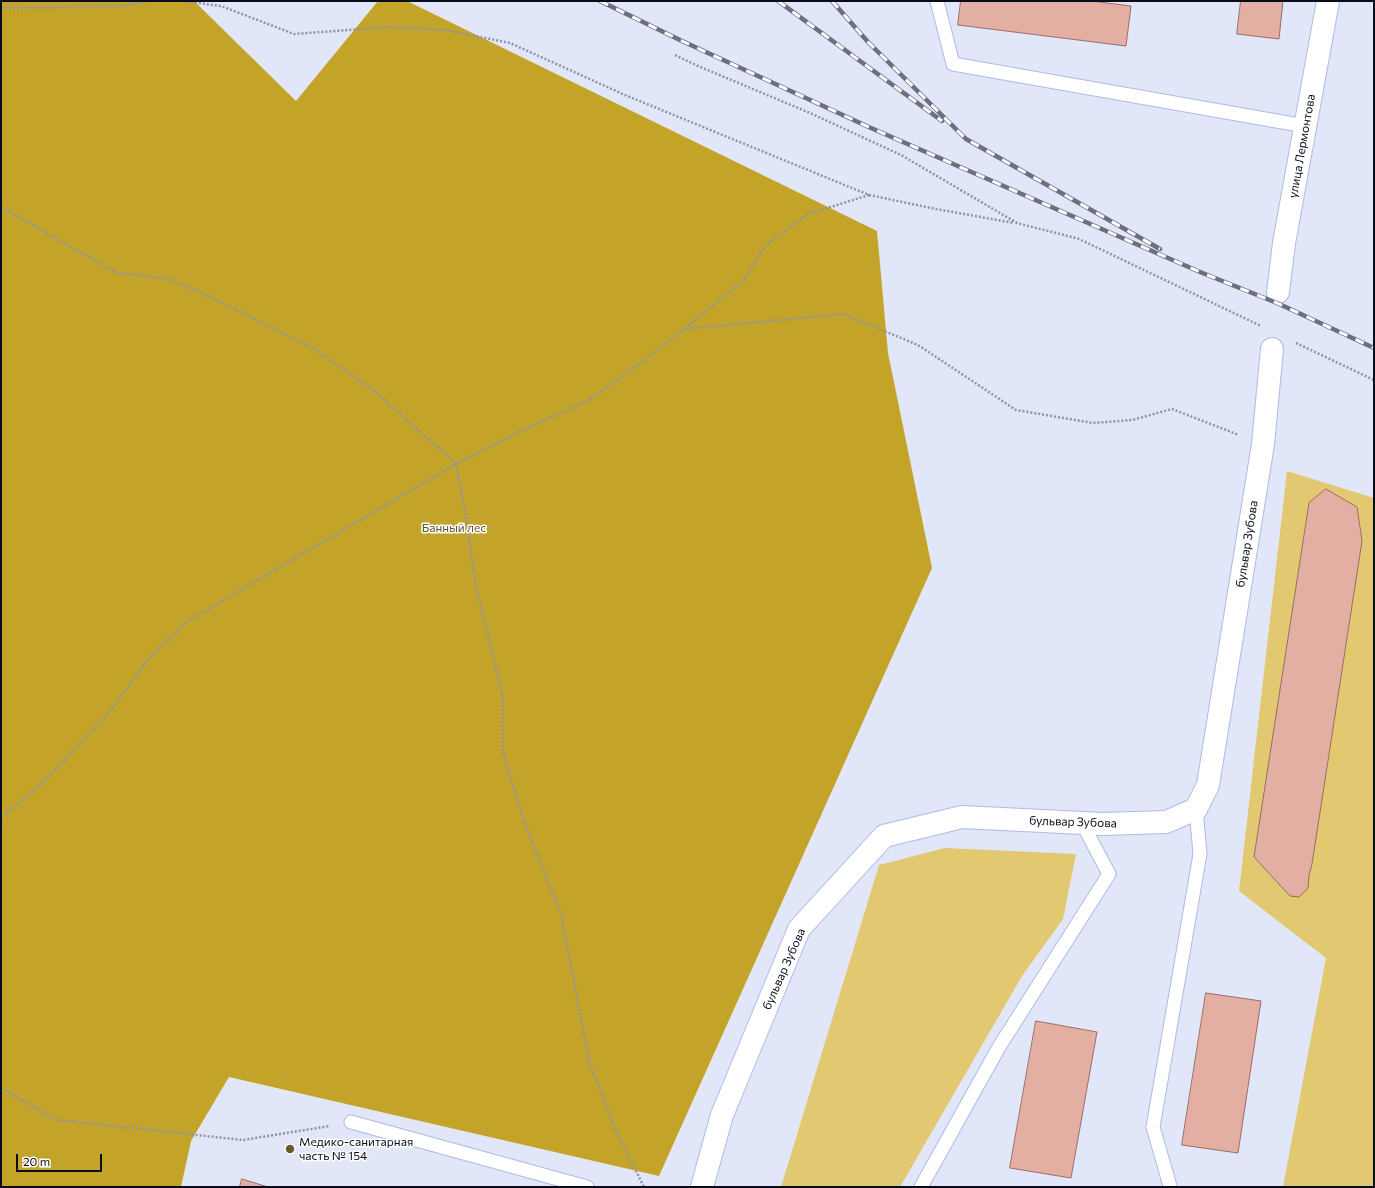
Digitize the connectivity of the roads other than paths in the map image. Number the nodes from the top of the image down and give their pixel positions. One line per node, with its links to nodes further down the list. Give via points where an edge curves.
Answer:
1 (937, 1): 3 (lane, via 953,64)
2 (1328, 1): 3 (street, улица Лермонтова)
3 (1305, 126): 4 (street, улица Лермонтова)
4 (1278, 292)
5 (1269, 339): 6 (street, бульвар Зубова, via 1263,444 1208,785)
6 (1196, 809): 7 (street, бульвар Зубова, via 1166,822); 9 (lane, via 1200,854 1153,1127)
7 (1082, 823): 11 (street, бульвар Зубова, via 962,817 884,836 799,929 722,1115); 12 (lane, via 1110,874 999,1047)
8 (351, 1122): 10 (lane)
9 (1170, 1186)
10 (587, 1187)
11 (702, 1187)
12 (921, 1187)

